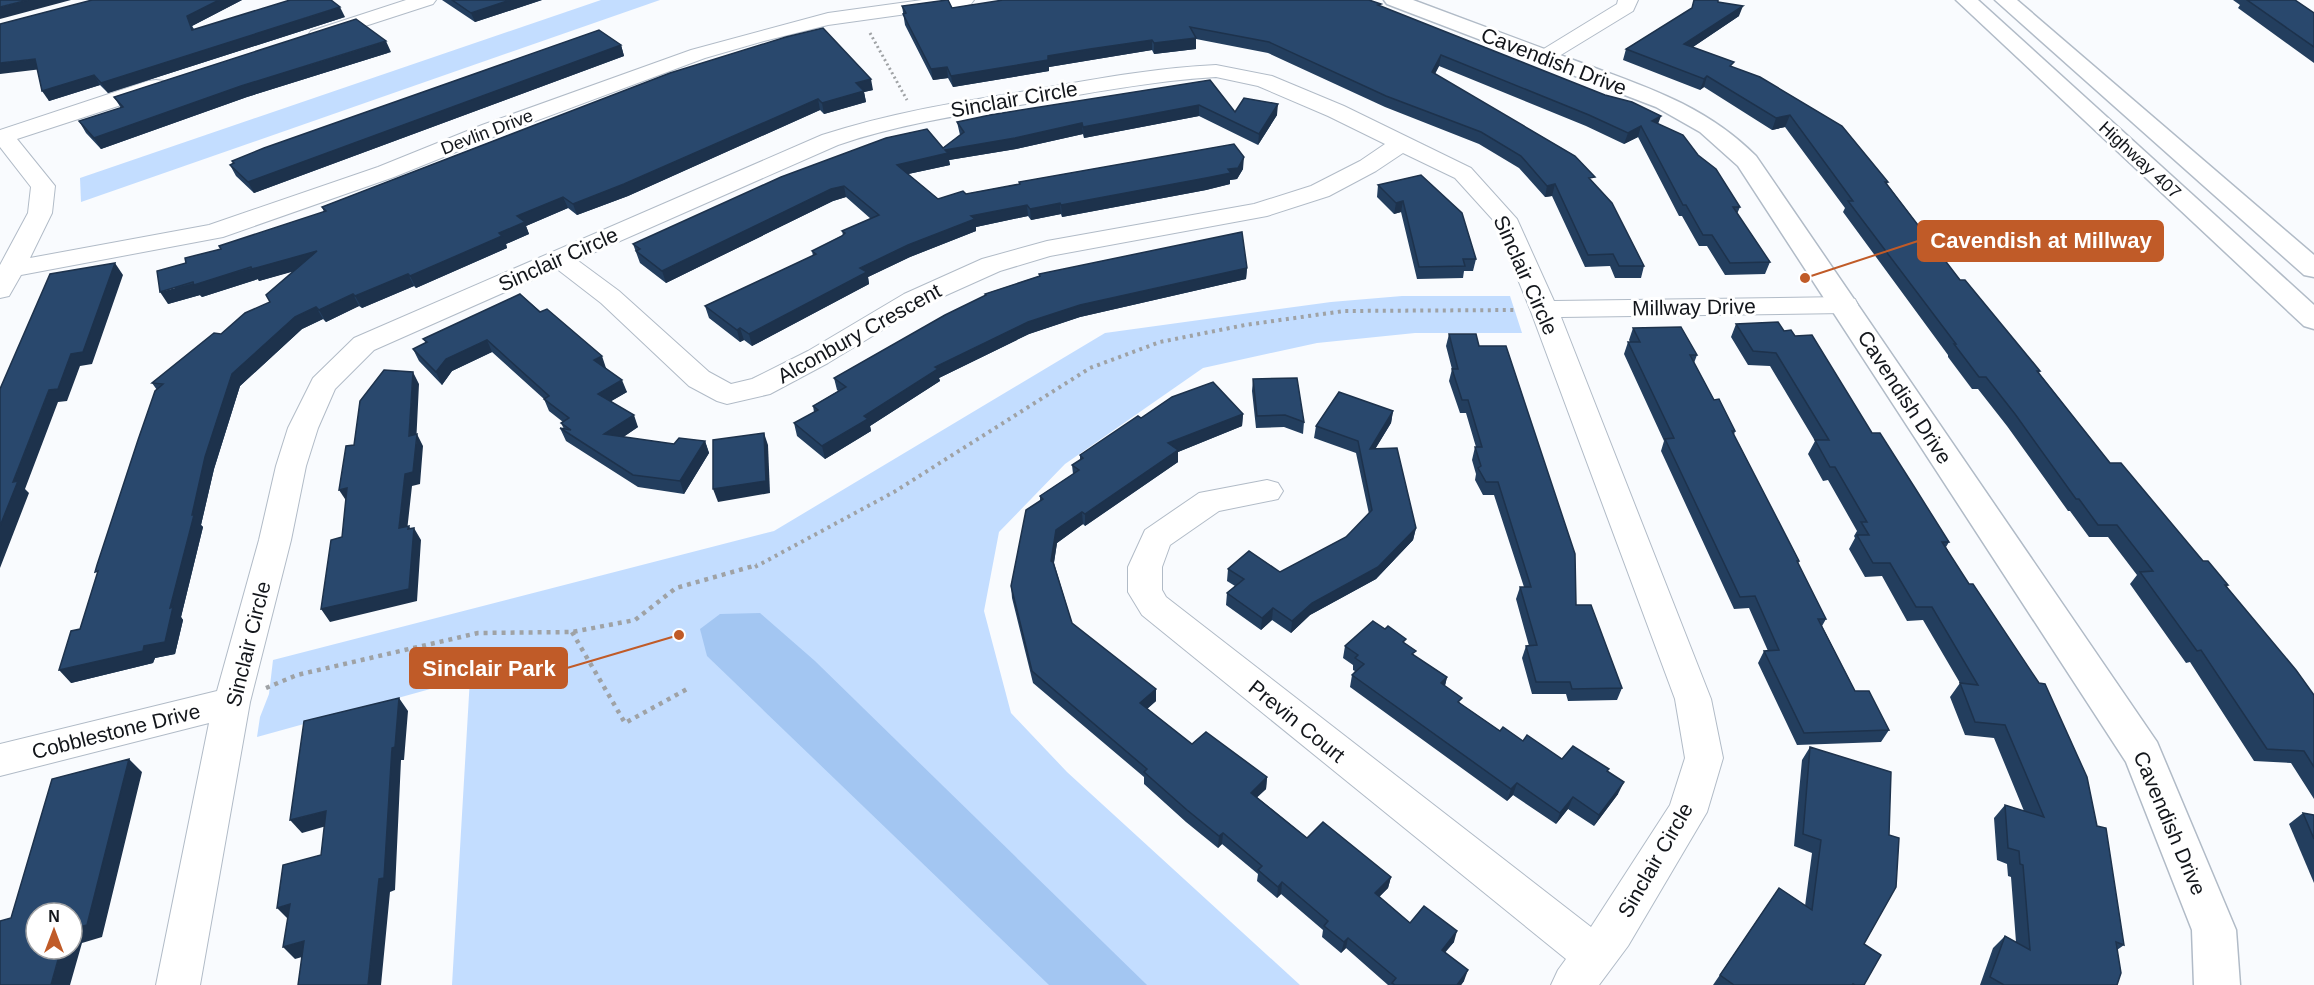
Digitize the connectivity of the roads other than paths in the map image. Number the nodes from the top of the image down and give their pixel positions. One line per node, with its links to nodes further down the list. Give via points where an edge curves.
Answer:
1 (426, 0): 7 (street)
2 (964, 0): 8 (street, Devlin Drive)
3 (1394, 0): 10 (main road, Cavendish Drive)
4 (1628, 0): 10 (street, via 1626,7)
5 (1966, 0): 19 (main road, Highway 407)
6 (2005, 0): 15 (main road, Highway 407)
7 (393, 4): 9 (street)
8 (857, 7): 16 (street, Devlin Drive, via 698,54 375,176 214,232)
9 (297, 41)
10 (1544, 57): 17 (main road, Cavendish Drive, via 1692,115 1722,136 1747,161)
11 (173, 81): 12 (street)
12 (2, 136): 16 (street, via 43,186 40,213)
13 (1402, 143): 14 (street, Sinclair Circle, via 1264,81 1216,70 1166,74 868,127); 14 (street, Alconbury Crescent, via 1320,191 1258,211 1047,249 991,265 913,300 760,387 726,394 699,379 610,297); 18 (street, Sinclair Circle, via 1463,172 1490,199 1505,219)
14 (558, 258): 21 (street, Sinclair Circle, via 364,344 323,386 291,466)
15 (2314, 269)
16 (5, 280)
17 (1845, 305): 18 (street, Millway Drive); 26 (main road, Cavendish Drive, via 2144,754 2214,930)
18 (1545, 315): 23 (street, Sinclair Circle, via 1693,699 1704,758 1687,812 1613,932)
19 (2314, 320)
20 (1267, 491): 23 (street, Previn Court, via 1210,501 1157,538 1145,567 1144,592 1154,606)
21 (232, 702): 22 (street, Cobblestone Drive); 24 (street, Sinclair Circle)
22 (0, 760)
23 (1594, 955): 25 (street, Sinclair Circle)
24 (178, 985)
25 (1573, 985)
26 (2217, 985)

